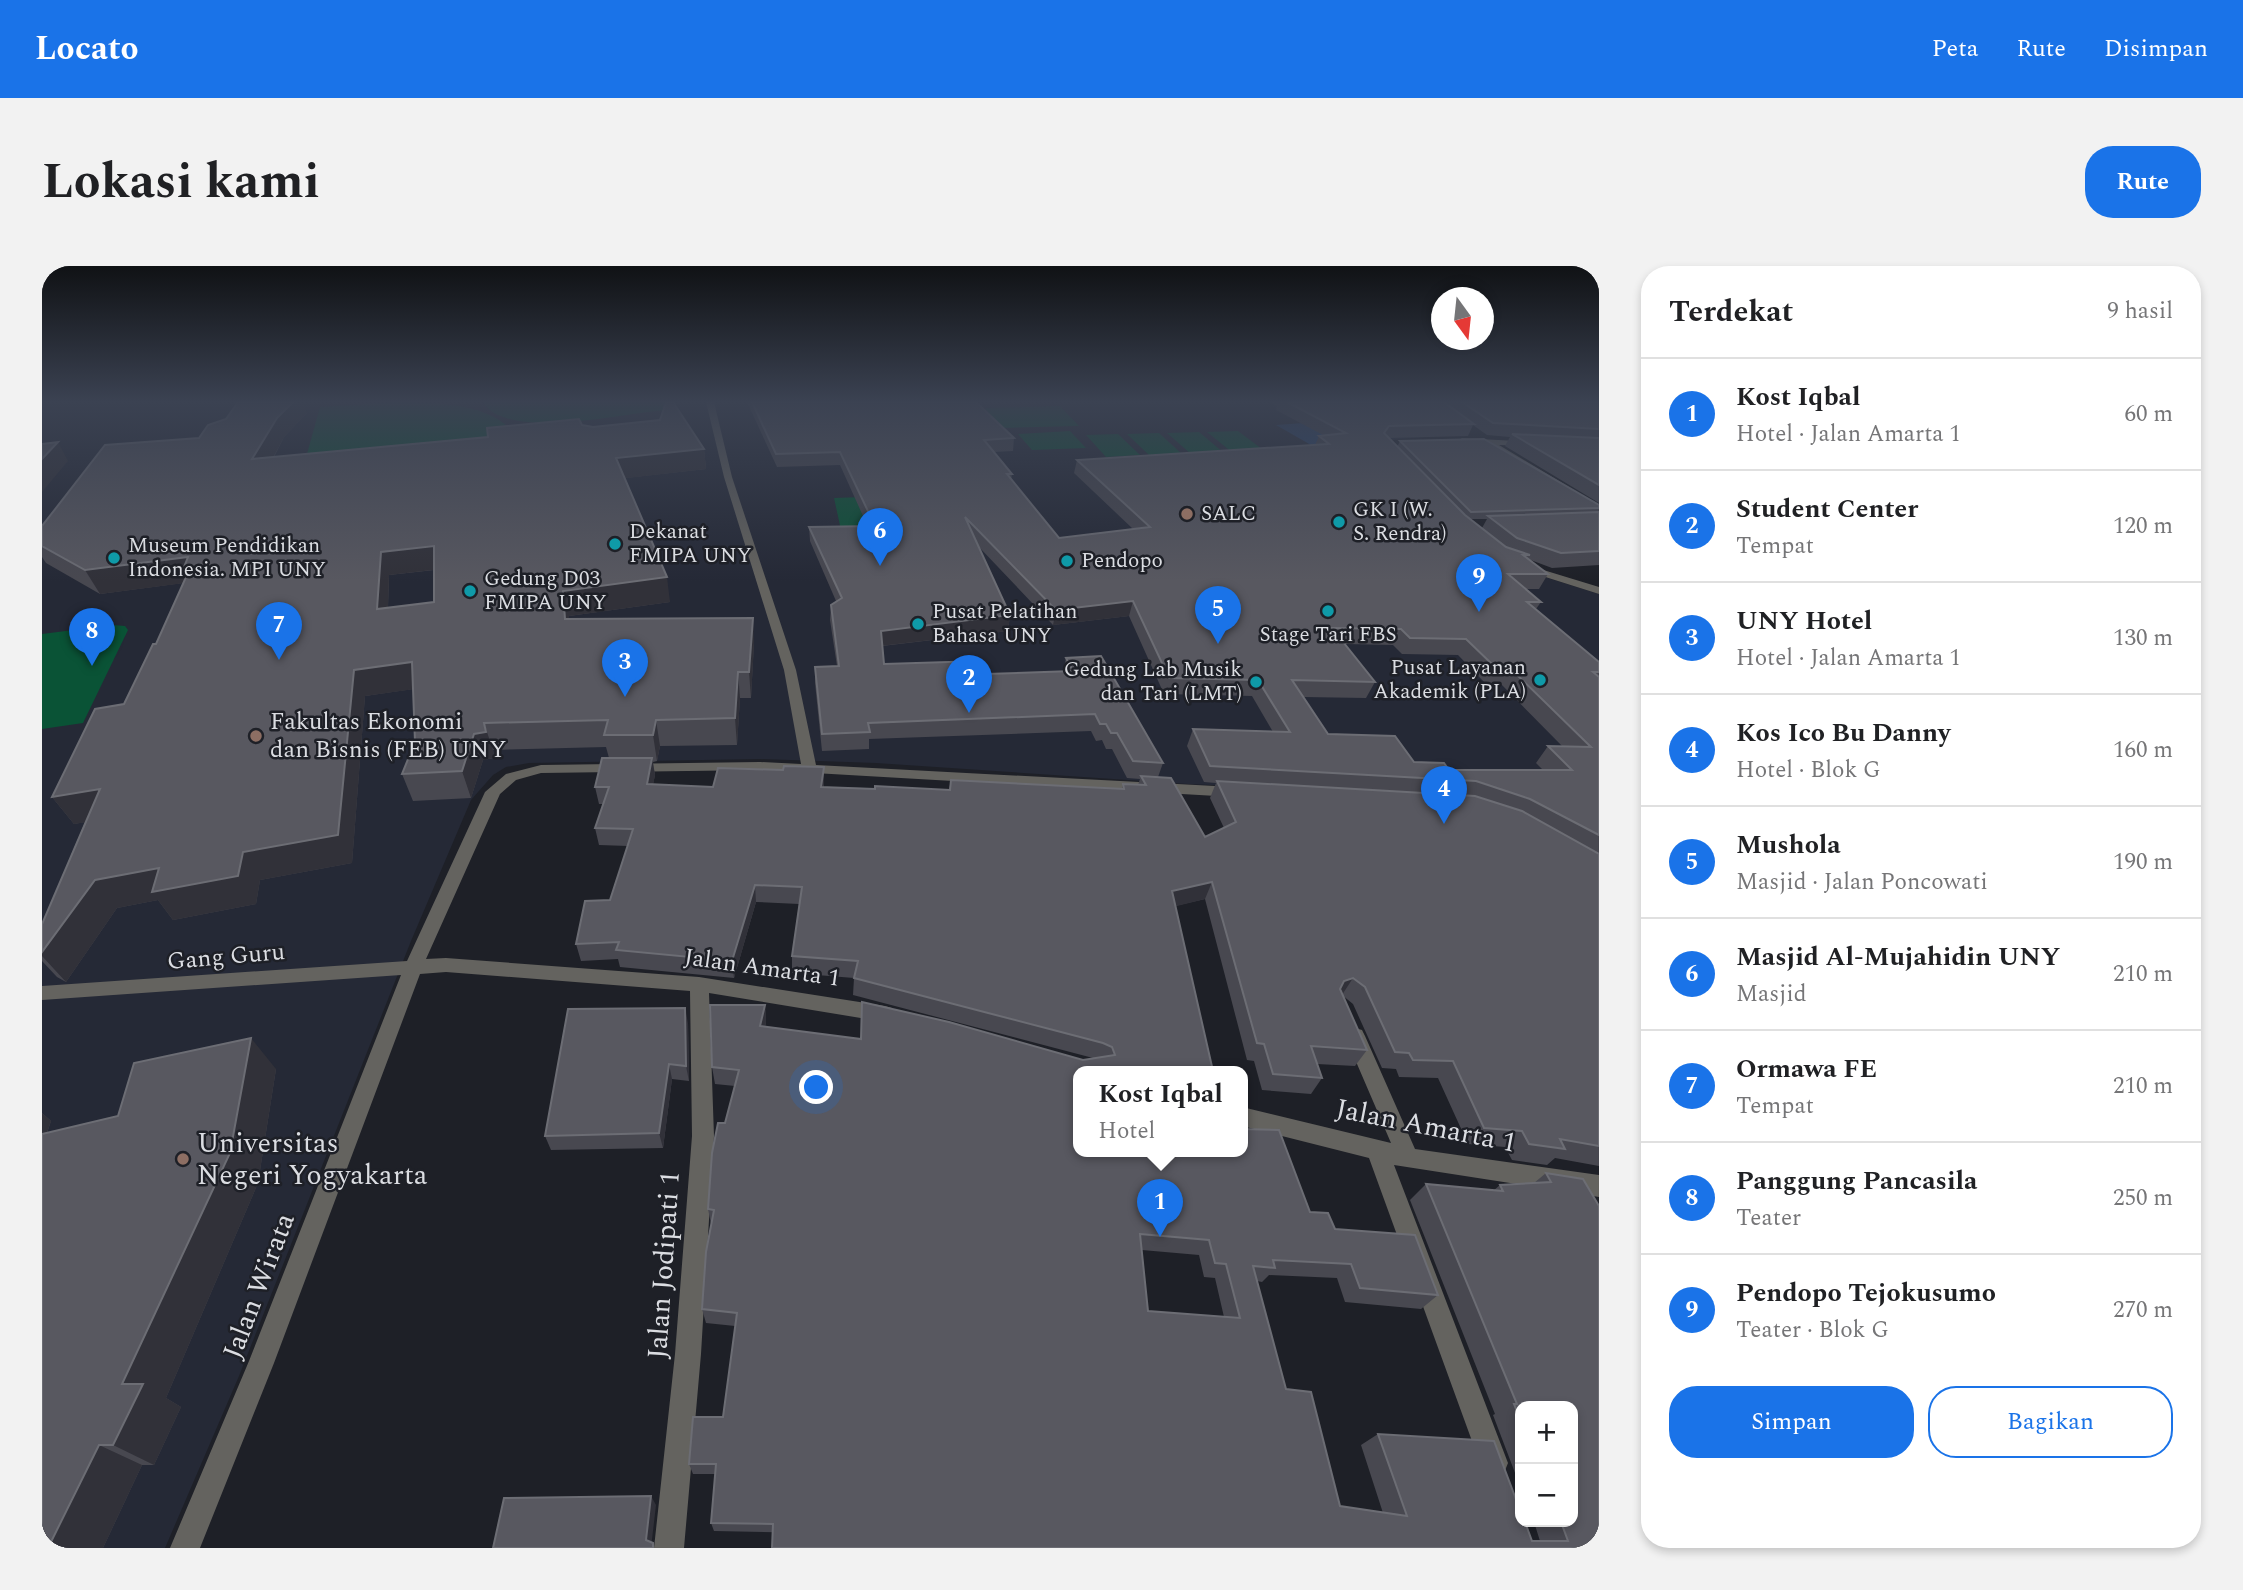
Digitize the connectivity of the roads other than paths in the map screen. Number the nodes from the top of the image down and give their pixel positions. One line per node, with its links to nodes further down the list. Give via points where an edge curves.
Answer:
1 (724, 462): 6 (street, via 790,670)
2 (1520, 462): 3 (street)
3 (1599, 509)
4 (1513, 561): 5 (street)
5 (1599, 591)
6 (809, 767): 7 (street, Jalan Wirata); 8 (street, Jalan Wirata, via 541,769 511,777 494,792)
7 (1245, 793)
8 (414, 965): 9 (street, Jalan Amarta 1); 10 (street, Gang Guru); 18 (street, Jalan Wirata)
9 (699, 984): 12 (street, Jalan Amarta 1); 19 (street, Jalan Jodipati 1, via 703,1136)
10 (42, 993)
11 (1347, 1018): 15 (street)
12 (908, 1019)
13 (1248, 1118): 14 (street, Jalan Amarta 1)
14 (1378, 1151): 15 (street, Jalan Amarta 1); 17 (street)
15 (1408, 1158): 16 (street, Jalan Amarta 1)
16 (1599, 1186)
17 (1502, 1484)
18 (185, 1548)
19 (669, 1548)

